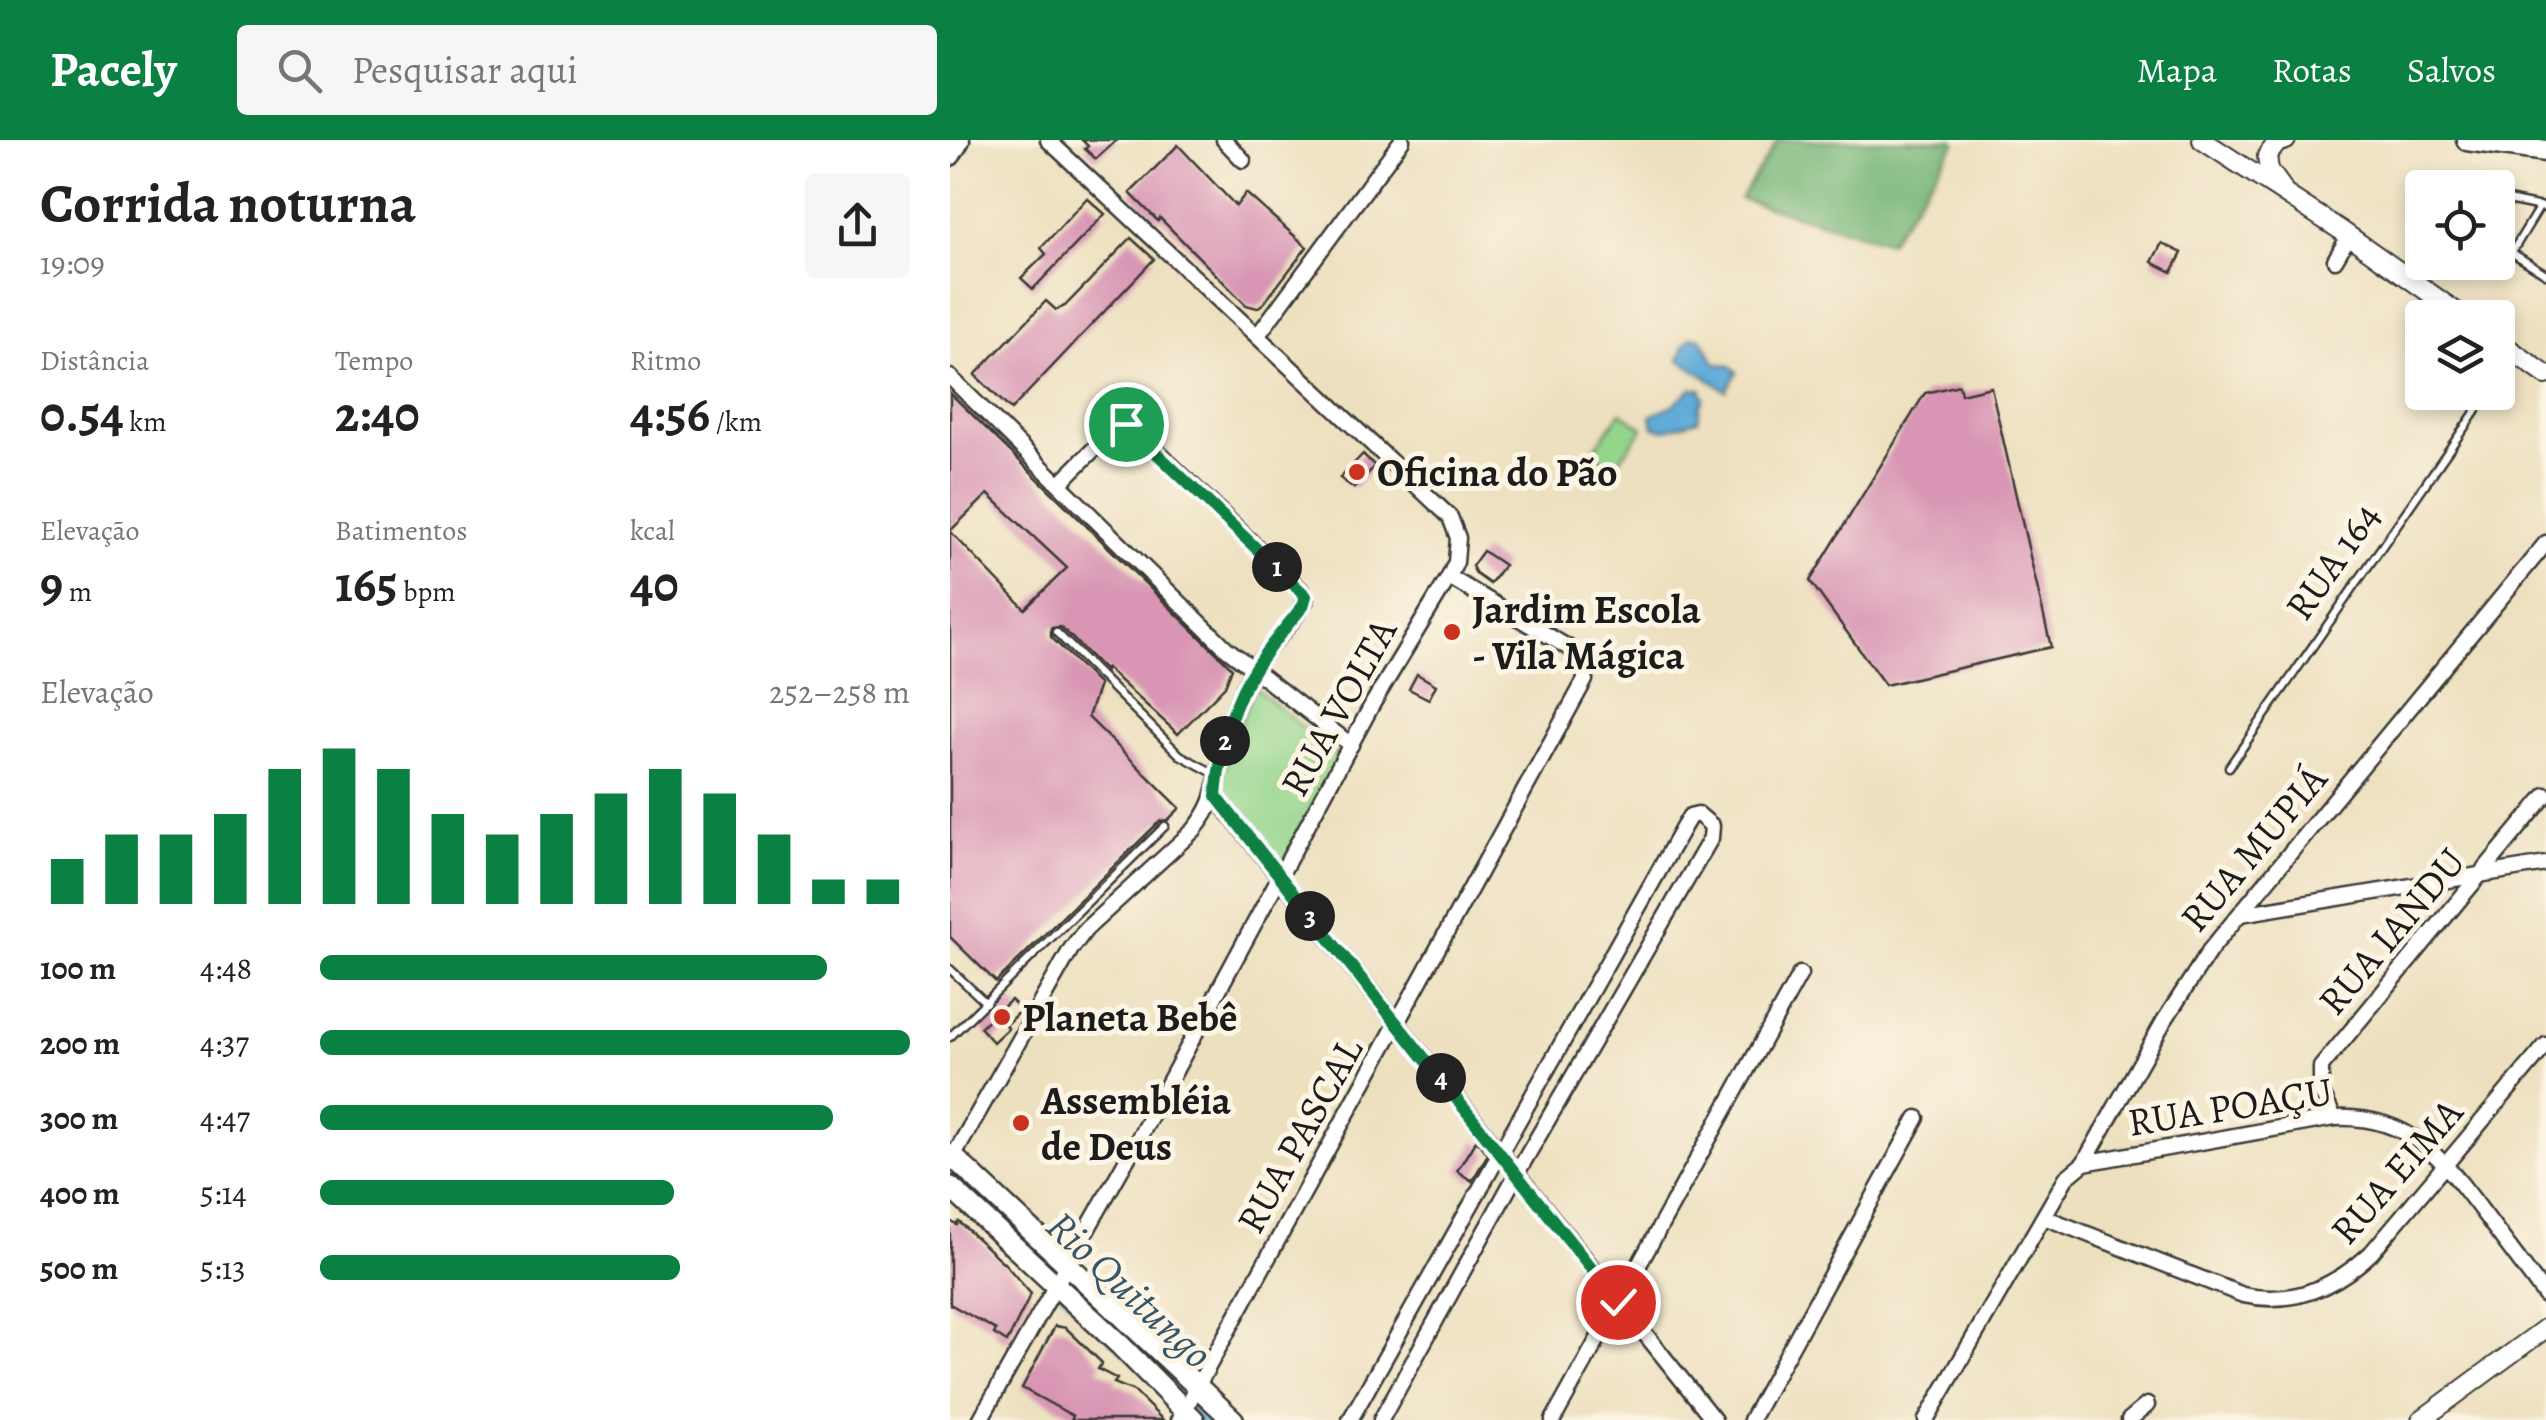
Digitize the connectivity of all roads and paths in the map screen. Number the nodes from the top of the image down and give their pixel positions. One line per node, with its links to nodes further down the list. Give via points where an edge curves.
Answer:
1 (959, 140): 9 (main road)
2 (1048, 140): 20 (street)
3 (1224, 140): 10 (street)
4 (1402, 140): 20 (street)
5 (2202, 140): 11 (street)
6 (2286, 140): 11 (street, via 2271,148 2267,164)
7 (2467, 140): 8 (main road)
8 (2546, 151)
9 (950, 155)
10 (1244, 160)
11 (2293, 199): 14 (street)
12 (2515, 201): 13 (lane)
13 (2543, 207): 15 (lane)
14 (2349, 236): 17 (street); 19 (street)
15 (2515, 246)
16 (2515, 255): 18 (lane)
17 (2335, 260)
18 (2546, 274)
19 (2425, 300)
20 (1258, 334): 28 (street, RUA VOLTA, via 1450,518 1457,549)
21 (2517, 354): 22 (street); 23 (street)
22 (2515, 357)
23 (2546, 375)
24 (950, 377): 26 (street)
25 (2477, 410): 32 (lane, RUA 164)
26 (1060, 483): 30 (street); 30 (street, via 1116,426 1130,425 1306,596)
27 (2546, 543): 40 (street, RUA MUPIÁ)
28 (1449, 577): 31 (street, RUA VOLTA); 44 (street, RUA PASCAL, via 1555,638 1587,669)
29 (1056, 632): 33 (lane, via 1172,748)
30 (1254, 670): 31 (street); 33 (street, via 1231,720)
31 (1350, 745): 39 (street, RUA VOLTA)
32 (2229, 767)
33 (1218, 775): 35 (street)
34 (2546, 795): 38 (street, RUA IANDU)
35 (1216, 796): 39 (street); 50 (street, via 1194,830 1078,939)
36 (1165, 826): 43 (lane)
37 (2546, 864): 38 (street)
38 (2481, 873): 40 (street); 48 (street, RUA IANDU, via 2321,1067 2321,1090)
39 (1280, 878): 44 (street); 56 (street, RUA VOLTA)
40 (2241, 914): 51 (street, RUA MUPIÁ, via 2195,970)
41 (950, 969): 43 (lane)
42 (1800, 974): 58 (street)
43 (986, 1003): 45 (lane)
44 (1398, 1024): 49 (street); 60 (street, RUA PASCAL)
45 (950, 1037)
46 (2546, 1045): 52 (street, RUA EIMA)
47 (1916, 1118): 68 (street)
48 (2334, 1118): 51 (street, RUA POAÇU); 52 (street, RUA POAÇU, via 2390,1124)
49 (1500, 1152): 53 (street); 53 (street, via 1684,826 1698,814 1712,826 1711,838); 64 (street)
50 (952, 1155): 56 (main road)
51 (2084, 1163): 55 (street, RUA MUPIÁ, via 2066,1178)
52 (2448, 1166): 55 (street, RUA EIMA, via 2342,1278 2278,1298 2220,1287); 57 (street, RUA POAÇU)
53 (1516, 1173): 58 (street); 65 (street)
54 (950, 1188): 56 (main road)
55 (2044, 1217): 69 (street, RUA MUPIÁ)
56 (1062, 1276): 60 (main road); 62 (street, RUA VOLTA)
57 (2546, 1297)
58 (1618, 1302): 66 (street); 67 (street)
59 (2546, 1328): 71 (street)
60 (1189, 1405): 63 (main road)
61 (2148, 1405): 70 (street)
62 (980, 1420)
63 (1233, 1420)
64 (1350, 1420)
65 (1380, 1420)
66 (1553, 1420)
67 (1714, 1420)
68 (1751, 1420)
69 (1926, 1420)
70 (2128, 1420)
71 (2421, 1420)

